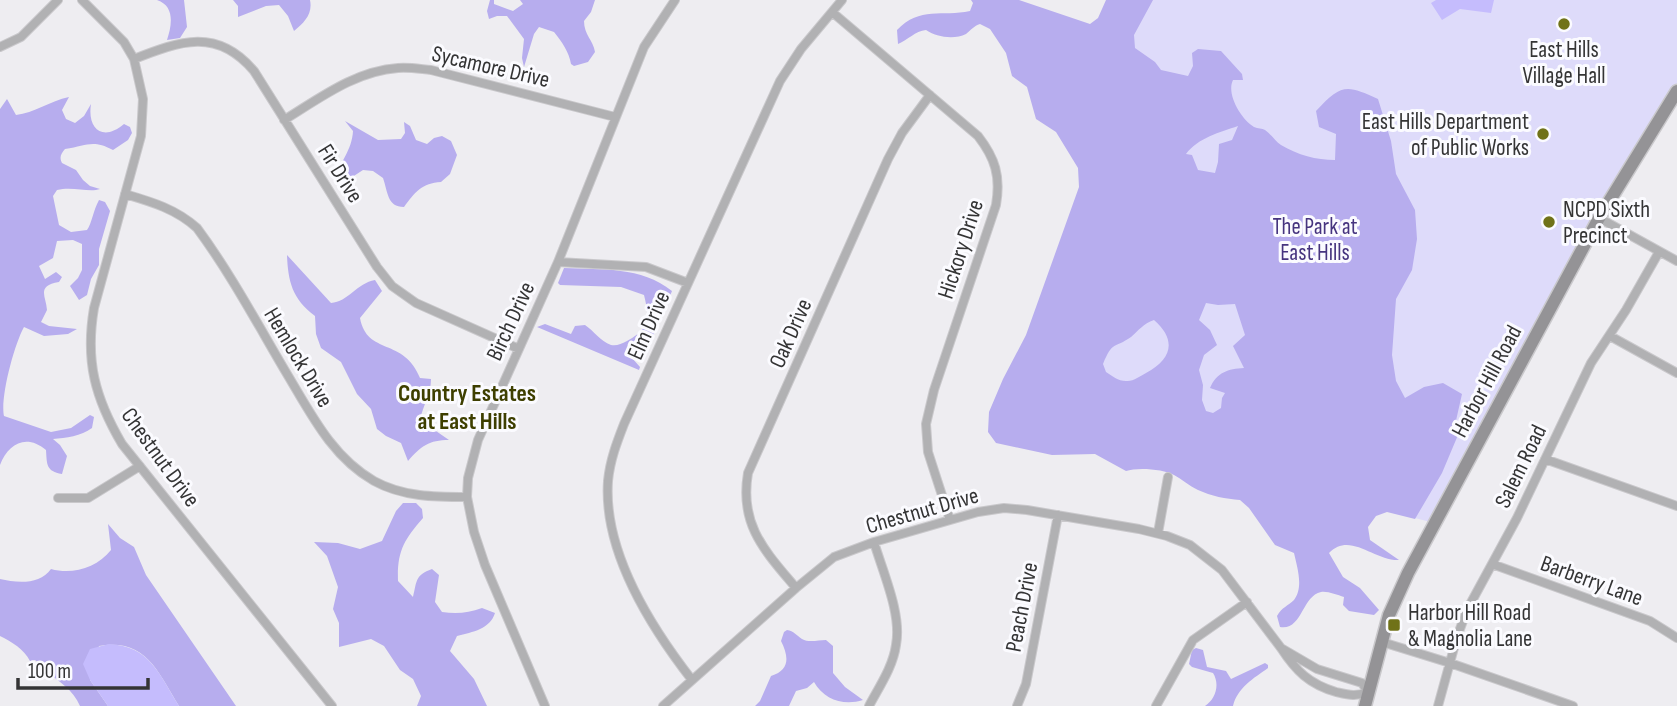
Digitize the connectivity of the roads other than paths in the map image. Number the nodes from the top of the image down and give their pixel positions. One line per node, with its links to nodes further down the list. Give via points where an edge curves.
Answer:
1 (58, 0): 6 (street, via 20,37)
2 (82, 0): 7 (street, Chestnut Drive, via 115,31)
3 (675, 0): 10 (street, Birch Drive, via 643,47)
4 (842, 0): 5 (street, Elm Drive)
5 (832, 12): 9 (street, Hickory Drive); 17 (street, Elm Drive, via 780,81)
6 (0, 47)
7 (134, 59): 11 (street, Fir Drive, via 177,43 216,44 248,64); 12 (street, Chestnut Drive, via 144,99 143,123)
8 (1677, 91): 13 (street, Harbor Hill Road)
9 (930, 95): 28 (street, Hickory Drive, via 978,136 990,151 998,176 996,205 926,424 928,452); 32 (street, Oak Drive, via 888,159 748,473 746,505 752,528 761,547)
10 (615, 117): 11 (street, Sycamore Drive, via 431,70 400,67 347,81); 16 (street, Birch Drive)
11 (284, 120): 19 (street, Fir Drive, via 392,286 416,303)
12 (125, 194): 22 (street, Chestnut Drive, via 94,308 90,352 94,384 106,418); 24 (street, Hemlock Drive, via 164,206 197,229 323,432 349,464 399,492)
13 (1599, 218): 14 (street); 35 (street, Harbor Hill Road, via 1403,581)
14 (1659, 252): 15 (street); 18 (street, Salem Road)
15 (1677, 261)
16 (558, 262): 17 (street, via 646,267); 19 (street, Birch Drive)
17 (688, 282): 38 (street, Elm Drive, via 615,447 608,507 625,567 650,621)
18 (1610, 336): 20 (street); 21 (street, Salem Road, via 1591,363)
19 (519, 349): 24 (street, Birch Drive, via 478,440)
20 (1677, 373)
21 (1545, 459): 26 (street); 31 (street, Salem Road)
22 (140, 466): 25 (street, via 88,498); 40 (street, Chestnut Drive)
23 (1168, 477): 29 (street)
24 (467, 497): 41 (street, Birch Drive, via 485,565)
25 (58, 498)
26 (1677, 506)
27 (1058, 515): 28 (street, Chestnut Drive, via 1004,508); 29 (street, Chestnut Drive); 44 (street, Peach Drive, via 1028,672)
28 (950, 520): 30 (street, Chestnut Drive)
29 (1158, 533): 33 (street, Chestnut Drive, via 1199,551 1222,570)
30 (874, 542): 32 (street, Chestnut Drive, via 834,558); 43 (street, via 898,634 891,662)
31 (1492, 564): 34 (street, Barberry Lane, via 1650,621); 37 (street, Salem Road, via 1464,617)
32 (796, 589): 38 (street, Chestnut Drive)
33 (1247, 602): 36 (street, Chestnut Drive); 45 (street, via 1193,640)
34 (1677, 638)
35 (1382, 642): 37 (street); 39 (street, Harbor Hill Road)
36 (1281, 648): 39 (street, Chestnut Drive, via 1317,669 1362,683); 39 (street, Chestnut Drive, via 1316,685 1355,697)
37 (1450, 663): 47 (street, Salem Road); 48 (street)
38 (692, 680): 42 (street, Chestnut Drive)
39 (1368, 692): 46 (street, Harbor Hill Road)
40 (332, 706)
41 (545, 706)
42 (663, 706)
43 (869, 706)
44 (1017, 706)
45 (1156, 706)
46 (1364, 706)
47 (1438, 706)
48 (1573, 706)

